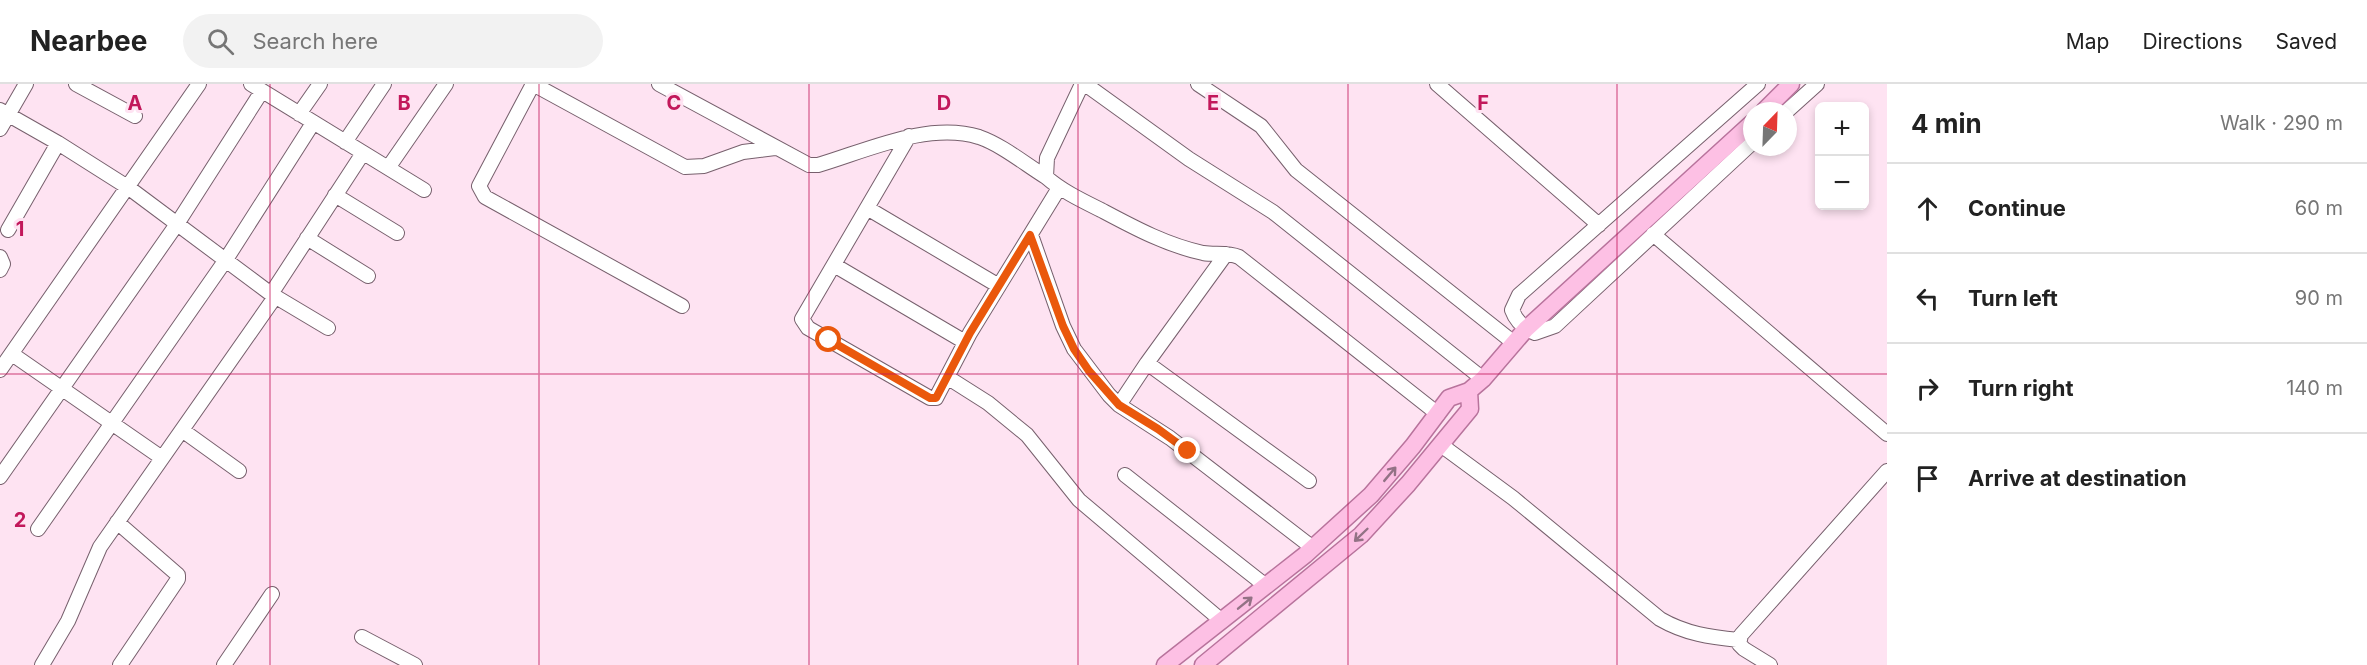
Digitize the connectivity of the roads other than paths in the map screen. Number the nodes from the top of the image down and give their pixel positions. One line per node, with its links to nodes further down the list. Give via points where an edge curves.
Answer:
1 (26, 84): 17 (street)
2 (76, 84): 19 (street)
3 (199, 84): 31 (street)
4 (320, 84): 18 (street)
5 (384, 84): 25 (street)
6 (446, 84): 29 (street)
7 (659, 84): 26 (street)
8 (1084, 84): 30 (street, via 1047,158); 60 (street, via 1189,159 1273,212)
9 (1198, 84): 55 (street, via 1261,126 1296,170)
10 (1437, 84): 37 (street)
11 (1758, 84): 37 (street)
12 (1791, 84): 15 (main road)
13 (1817, 84): 16 (street)
14 (256, 86): 18 (street); 36 (street)
15 (1773, 102)
16 (1797, 102)
17 (4, 112): 21 (street); 24 (street)
18 (299, 114): 20 (street)
19 (135, 116)
20 (314, 123): 25 (street); 45 (street)
21 (0, 129)
22 (1743, 131): 53 (main road)
23 (909, 136): 26 (street, via 819,165 809,165); 30 (street, via 947,134 980,138); 35 (street)
24 (57, 142): 31 (street); 38 (street)
25 (345, 142): 28 (street)
26 (776, 148): 51 (street, via 685,167 533,84 478,186 480,191)
27 (1743, 151): 40 (street)
28 (363, 153): 29 (street); 34 (street)
29 (388, 168): 33 (street)
30 (1046, 177): 32 (street)
31 (129, 188): 36 (street); 56 (street)
32 (1059, 188): 41 (street); 43 (street, via 1172,244 1204,253)
33 (424, 190)
34 (335, 195): 39 (street); 42 (street)
35 (867, 208): 46 (street); 49 (street)
36 (177, 224): 45 (street); 61 (street)
37 (1599, 225): 53 (street, via 1519,295 1512,310)
38 (8, 230)
39 (397, 234)
40 (1653, 234): 53 (street, via 1555,326 1535,333); 67 (street)
41 (1030, 235): 49 (street); 63 (street, via 1074,349)
42 (307, 238): 48 (street); 50 (street)
43 (1226, 254): 57 (street); 64 (street, via 1239,257)
44 (0, 257): 47 (street)
45 (225, 261): 50 (street); 65 (street)
46 (834, 265): 54 (street); 59 (street, via 803,315 808,328 930,398 936,398)
47 (0, 270)
48 (368, 276)
49 (999, 286): 54 (street)
50 (273, 296): 52 (street); 66 (street)
51 (682, 306)
52 (328, 328)
53 (1526, 329): 55 (main road)
54 (965, 342): 59 (street)
55 (1514, 343): 60 (main road)
56 (12, 354): 58 (street); 61 (street)
57 (1147, 363): 63 (street); 74 (street)
58 (0, 370)
59 (947, 377): 80 (street, via 1027,435 1079,500)
60 (1483, 379): 62 (main road)
61 (62, 389): 65 (street); 73 (street)
62 (1469, 391): 64 (main road, via 1449,398); 68 (main road, via 1470,409)
63 (1119, 405): 77 (street, via 1170,438)
64 (1438, 414): 77 (main road, one-way to 64, via 1371,495)
65 (112, 423): 69 (street); 76 (street)
66 (182, 430): 69 (street); 70 (street)
67 (1887, 434)
68 (1441, 445): 82 (street, via 1513,498 1660,620 1698,636); 88 (main road, one-way to 88, via 1361,535)
69 (162, 458): 75 (street)
70 (239, 471)
71 (1887, 471): 82 (street)
72 (1125, 475): 78 (street)
73 (0, 477)
74 (1309, 481)
75 (117, 522): 83 (street, via 100,547 68,621); 84 (street, via 178,575)
76 (38, 529)
77 (1313, 548): 78 (main road)
78 (1266, 586): 80 (main road, one-way to 78)
79 (272, 594): 85 (street)
80 (1222, 621): 87 (main road)
81 (362, 637): 86 (street)
82 (1739, 640): 89 (street, via 1744,649)
83 (42, 665)
84 (120, 665)
85 (224, 665)
86 (415, 665)
87 (1165, 665)
88 (1203, 665)
89 (1770, 665)

